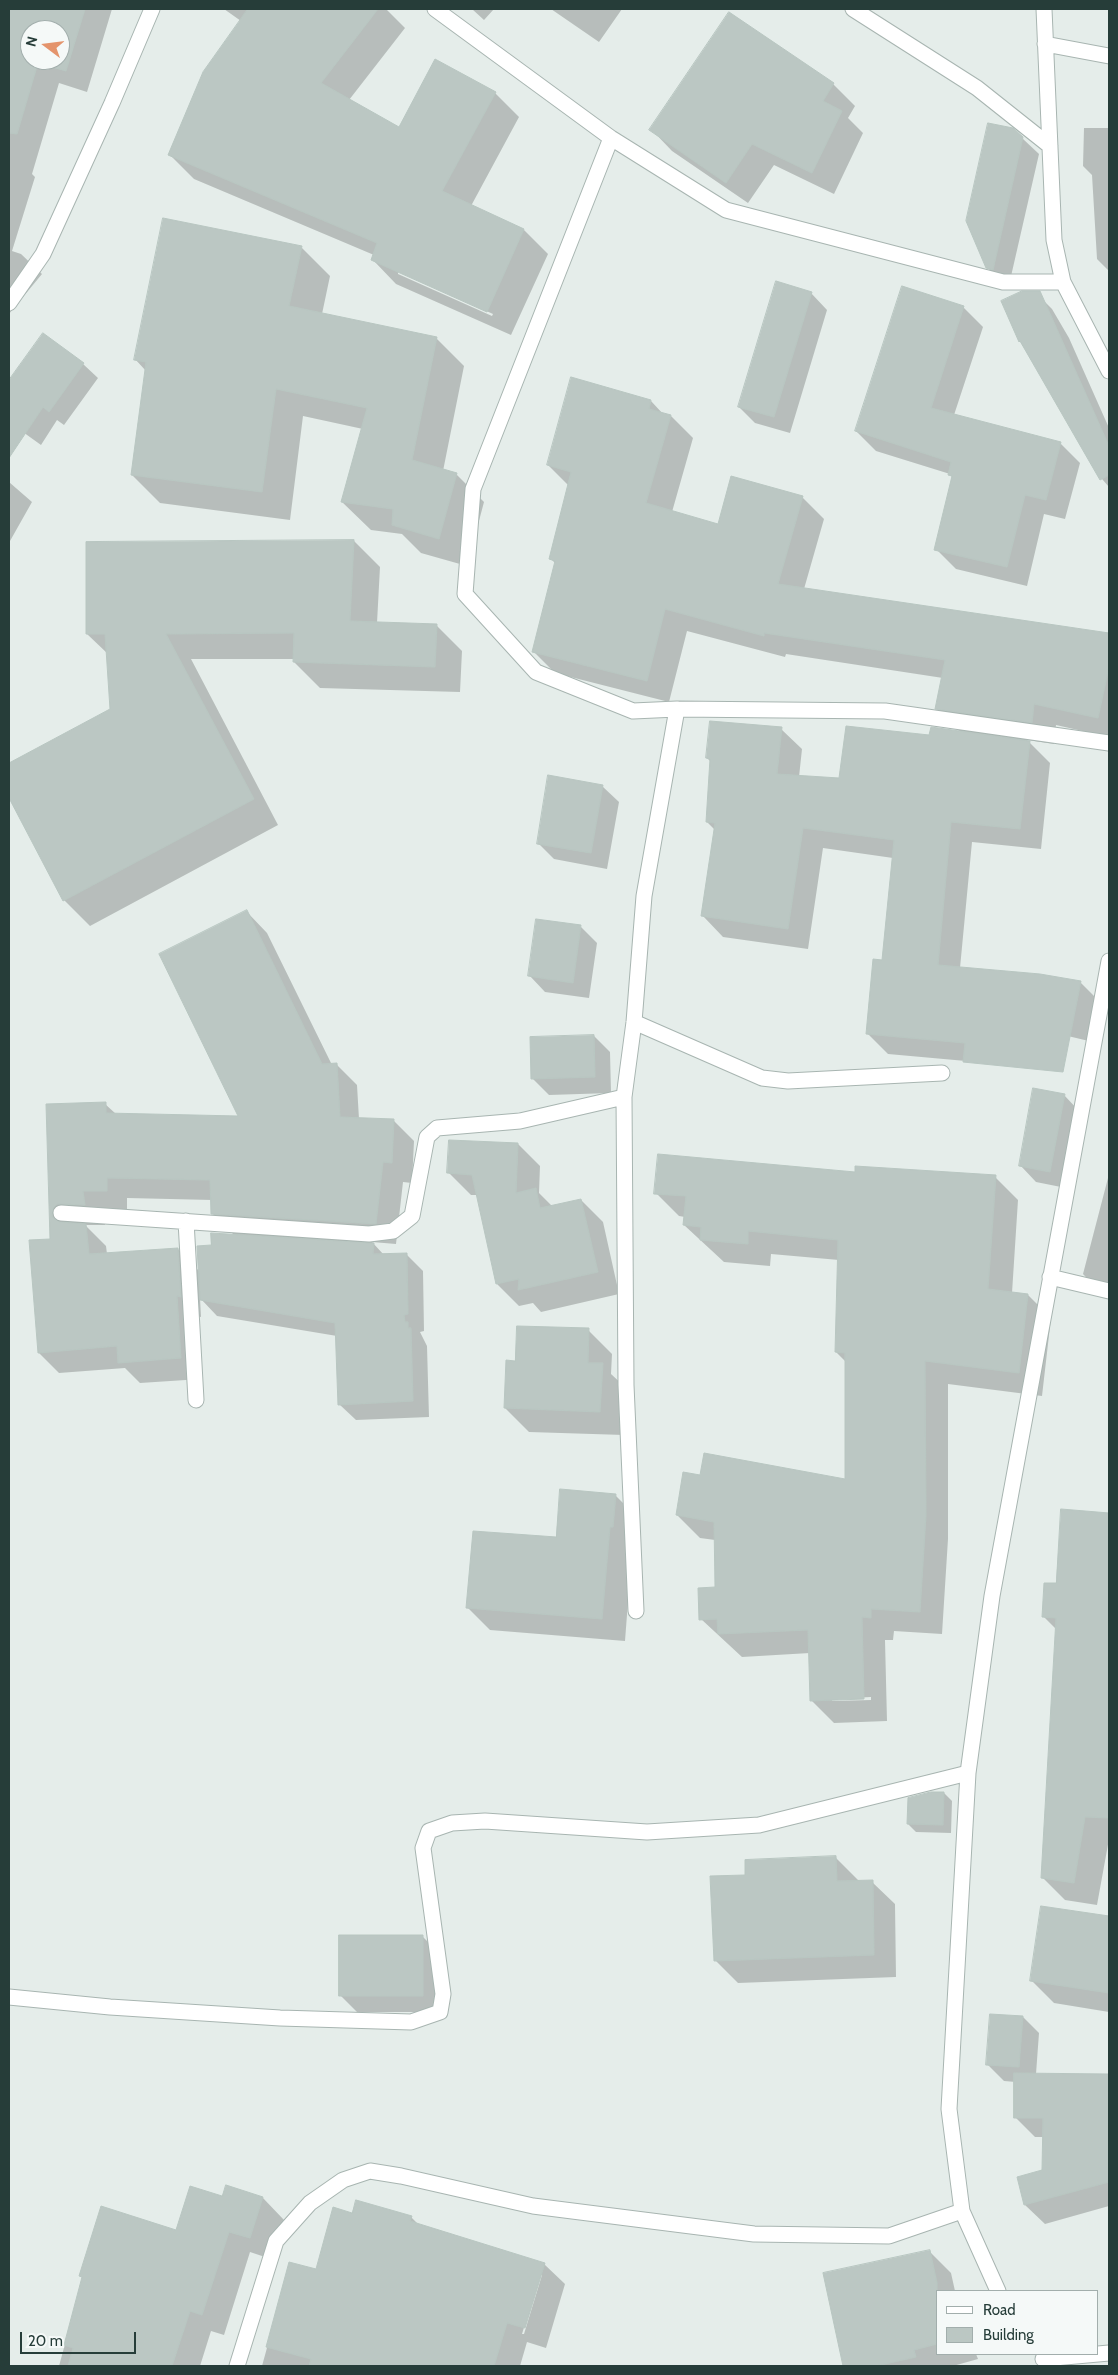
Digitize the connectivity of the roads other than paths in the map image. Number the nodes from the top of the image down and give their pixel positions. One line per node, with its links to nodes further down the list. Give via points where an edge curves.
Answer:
1 (152, 9): 10 (street, via 43,254)
2 (435, 9): 7 (street)
3 (853, 9): 8 (street, via 977,88)
4 (1044, 9): 5 (street)
5 (1045, 44): 6 (street); 8 (street)
6 (1109, 56)
7 (612, 138): 9 (street, via 726,210 1003,282); 12 (street, via 473,489 465,594 536,672 634,711)
8 (1050, 146): 9 (street, via 1054,240)
9 (1063, 282): 11 (street)
10 (9, 303)
11 (1109, 372)
12 (677, 709): 13 (street, via 885,711); 15 (street, via 644,896)
13 (1109, 743)
14 (1109, 961): 20 (street)
15 (634, 1022): 16 (street, via 762,1078 788,1081); 17 (street)
16 (942, 1073)
17 (624, 1098): 19 (street, via 520,1121 437,1128 427,1136 412,1216 393,1232 369,1234); 23 (street, via 626,1385)
18 (61, 1213): 19 (street)
19 (186, 1221): 22 (street)
20 (1050, 1277): 21 (street); 24 (street, via 992,1596)
21 (1109, 1291)
22 (196, 1400)
23 (636, 1611)
24 (968, 1773): 25 (street, via 759,1825 647,1832 485,1821 452,1823 429,1831 423,1848 443,1994 440,2012 411,2022 280,2018); 26 (street, via 950,2109)
25 (9, 1997)
26 (962, 2210): 27 (street); 30 (street, via 889,2236 754,2234 532,2206 370,2171 343,2180 310,2203 276,2241)
27 (998, 2290)
28 (1090, 2355): 29 (street)
29 (1044, 2360)
30 (237, 2366)

